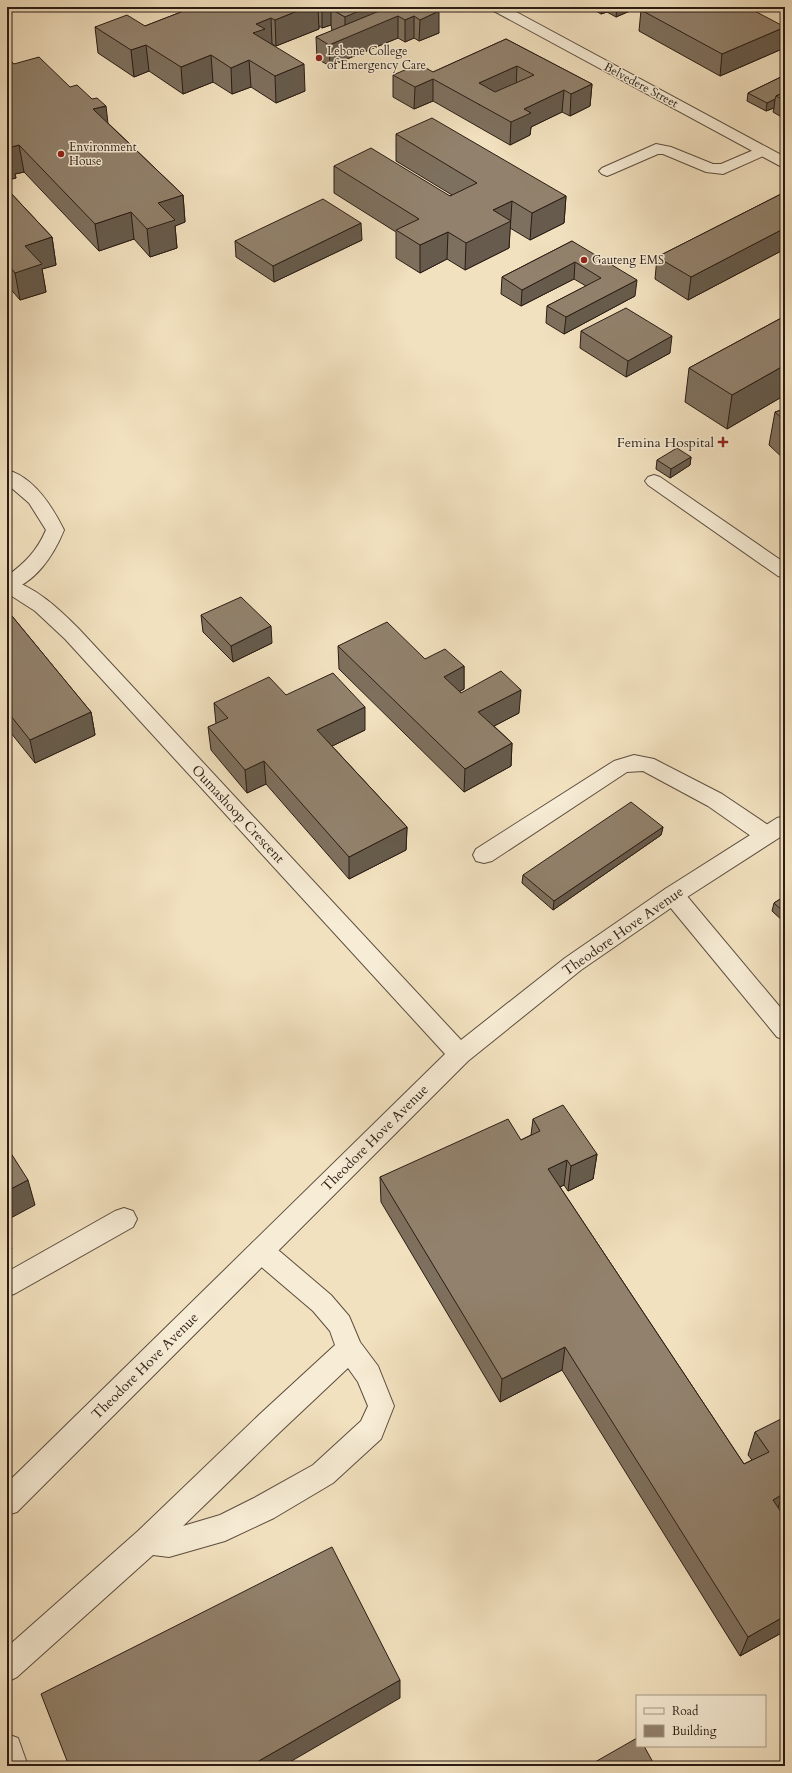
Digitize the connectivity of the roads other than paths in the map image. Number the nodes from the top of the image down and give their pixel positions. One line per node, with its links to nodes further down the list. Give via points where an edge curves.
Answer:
1 (497, 7): 2 (street, Belvedere Street)
2 (764, 151): 3 (street, Belvedere Street); 4 (street, via 723,169 711,169 656,148)
3 (785, 163)
4 (607, 171)
5 (7, 476): 8 (street, via 28,490 48,514 55,530 48,548 34,566)
6 (654, 481): 7 (street)
7 (785, 572)
8 (7, 585): 13 (street, Oumashoop Crescent, via 43,606 72,634)
9 (776, 829): 10 (street, via 647,764 634,763 622,766); 11 (street, Theodore Hove Avenue)
10 (484, 855)
11 (673, 895): 12 (street); 13 (street, Theodore Hove Avenue, via 573,964)
12 (782, 1021)
13 (460, 1054): 15 (street, Theodore Hove Avenue)
14 (124, 1219): 16 (street)
15 (261, 1251): 17 (street, via 322,1303 340,1324); 18 (street, Theodore Hove Avenue)
16 (7, 1285)
17 (350, 1349): 19 (street); 19 (street, via 369,1375 381,1406 370,1430 324,1474 264,1508 225,1526 169,1543)
18 (7, 1502)
19 (148, 1541): 20 (street)
20 (7, 1667)
21 (7, 1750): 22 (street)
22 (13, 1766)

